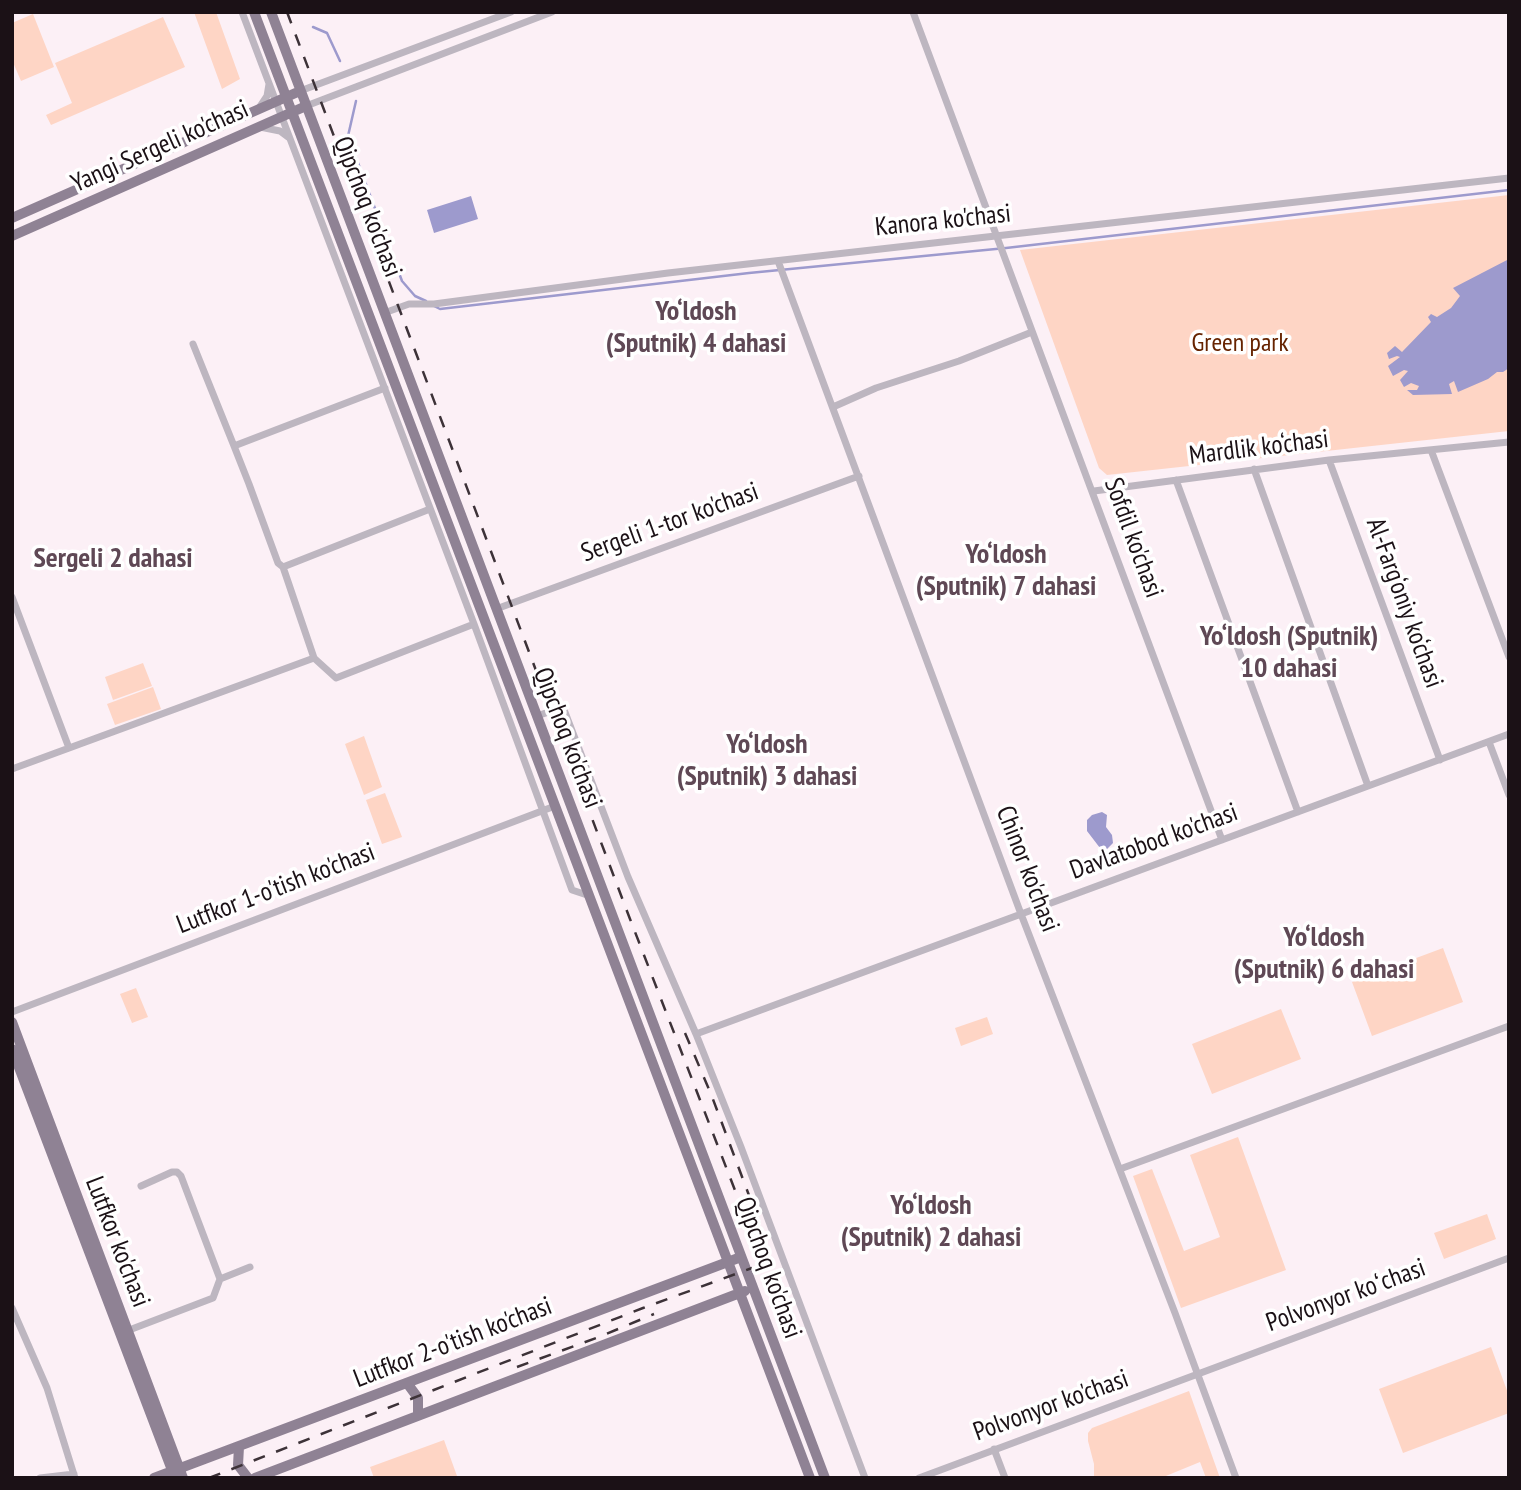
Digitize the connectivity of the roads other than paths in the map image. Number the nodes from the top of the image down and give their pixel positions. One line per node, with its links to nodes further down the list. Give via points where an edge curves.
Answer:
1 (243, 12): 8 (street, Qipchoq ko'chasi)
2 (254, 12): 11 (main road, Qipchoq ko'chasi)
3 (271, 12): 9 (main road, Qipchoq ko'chasi)
4 (511, 12): 7 (street)
5 (552, 12): 10 (street)
6 (914, 12): 20 (street)
7 (335, 78): 9 (street); 10 (street)
8 (270, 83): 11 (street, Qipchoq ko'chasi); 13 (street, via 264,102)
9 (300, 91): 11 (main road, Yangi Sergeli ko'chasi); 12 (main road, Qipchoq ko'chasi)
10 (341, 93): 12 (street)
11 (282, 100): 12 (main road); 13 (main road, Yangi Sergeli ko'chasi); 14 (main road, Qipchoq ko'chasi)
12 (306, 106): 14 (main road, Yangi Sergeli ko'chasi); 22 (main road, Qipchoq ko'chasi)
13 (252, 113): 18 (main road, Yangi Sergeli ko'chasi)
14 (287, 114): 15 (main road, Yangi Sergeli ko'chasi); 16 (street, Qipchoq ko'chasi); 23 (main road, Qipchoq ko'chasi)
15 (257, 127): 16 (street, Qipchoq ko'chasi, via 280,131); 19 (main road, Yangi Sergeli ko'chasi)
16 (290, 140): 27 (street, Qipchoq ko'chasi)
17 (1509, 178): 20 (street, Kanora ko'chasi)
18 (12, 218)
19 (12, 236)
20 (996, 237): 21 (street, Kanora ko'chasi); 25 (street, Sofdil ko'chasi)
21 (780, 267): 24 (street, Kanora ko'chasi, via 409,304); 28 (street, Chinor ko'chasi)
22 (373, 283): 23 (main road); 24 (main road, Qipchoq ko'chasi)
23 (359, 288): 45 (main road, Qipchoq ko'chasi)
24 (384, 313): 40 (main road, Qipchoq ko'chasi)
25 (1032, 332): 28 (street); 36 (street, Sofdil ko'chasi)
26 (193, 344): 30 (street)
27 (385, 388): 30 (street); 37 (street, Qipchoq ko'chasi)
28 (833, 407): 34 (street, Chinor ko'chasi)
29 (1508, 444): 31 (street, Mardlik ko‘chasi)
30 (234, 446): 38 (street)
31 (1431, 450): 32 (street, Mardlik ko‘chasi); 42 (street)
32 (1329, 460): 33 (street, Mardlik ko‘chasi); 50 (street, Al-Farg‘oniy ko‘chasi)
33 (1254, 469): 35 (street, Mardlik ko‘chasi); 52 (street)
34 (859, 476): 40 (street, Sergeli 1-tor ko'chasi); 60 (street, Chinor ko'chasi)
35 (1176, 480): 36 (street, Mardlik ko‘chasi); 56 (street)
36 (1094, 491): 57 (street, Sofdil ko'chasi)
37 (430, 509): 38 (street); 41 (street, Qipchoq ko'chasi)
38 (283, 567): 43 (street)
39 (12, 597): 49 (street)
40 (496, 609): 44 (main road, Qipchoq ko'chasi)
41 (474, 624): 43 (street, via 337,678); 55 (street, Qipchoq ko'chasi)
42 (1509, 657)
43 (314, 658): 49 (street)
44 (527, 690): 45 (main road); 46 (main road, Qipchoq ko'chasi)
45 (513, 695): 54 (main road, Qipchoq ko'chasi)
46 (537, 716): 58 (main road, Qipchoq ko'chasi); 64 (street, via 564,707 628,877)
47 (1509, 734): 48 (street, Davlatobod ko'chasi)
48 (1489, 742): 50 (street, Davlatobod ko'chasi); 53 (street)
49 (69, 748): 51 (street)
50 (1440, 760): 52 (street, Davlatobod ko'chasi)
51 (12, 769)
52 (1368, 786): 56 (street, Davlatobod ko'chasi)
53 (1509, 795)
54 (555, 806): 55 (street, Lutfkor 1-o'tish ko'chasi); 59 (main road, Qipchoq ko'chasi)
55 (543, 810): 59 (street, Qipchoq ko'chasi, via 572,890); 61 (street, Lutfkor 1-o'tish ko'chasi)
56 (1298, 812): 57 (street, Davlatobod ko'chasi)
57 (1222, 840): 60 (street, Davlatobod ko'chasi)
58 (603, 891): 59 (main road); 66 (main road, Qipchoq ko'chasi)
59 (590, 896): 67 (main road, Qipchoq ko'chasi)
60 (1021, 914): 64 (street, Davlatobod ko'chasi); 68 (street, Chinor ko'chasi)
61 (12, 1012)
62 (12, 1022): 78 (main road, Lutfkor ko'chasi)
63 (1509, 1026): 68 (street)
64 (696, 1034): 92 (street)
65 (12, 1049): 78 (main road, Lutfkor ko'chasi)
66 (687, 1114): 67 (main road); 70 (main road, Qipchoq ko'chasi)
67 (674, 1119): 72 (main road, Qipchoq ko'chasi)
68 (1120, 1169): 79 (street, Chinor ko'chasi)
69 (141, 1186): 74 (street, via 177,1172)
70 (741, 1257): 72 (main road, Lutfkor 2-o'tish ko'chasi); 75 (main road, Qipchoq ko'chasi)
71 (1509, 1258): 79 (street, Polvonyor koʻchasi)
72 (727, 1263): 76 (main road, Qipchoq ko'chasi); 80 (main road, Lutfkor 2-o'tish ko'chasi)
73 (250, 1268): 74 (street)
74 (220, 1279): 78 (street, via 213,1298)
75 (753, 1288): 76 (main road, Lutfkor 2-o'tish ko'chasi); 91 (main road, Qipchoq ko'chasi)
76 (740, 1293): 81 (main road, Lutfkor 2-o'tish ko'chasi); 90 (main road, Qipchoq ko'chasi)
77 (12, 1308): 85 (street, via 47,1388)
78 (124, 1332): 84 (main road, Lutfkor ko'chasi)
79 (1197, 1374): 83 (street, Polvonyor ko'chasi); 95 (street, Chinor ko'chasi)
80 (407, 1383): 81 (main road, via 418,1398); 82 (main road, Lutfkor 2-o'tish ko'chasi)
81 (418, 1415): 89 (main road, Lutfkor 2-o'tish ko'chasi)
82 (239, 1447): 84 (main road, Lutfkor 2-o'tish ko'chasi); 88 (main road, via 237,1465)
83 (993, 1449): 93 (street, Polvonyor ko'chasi); 94 (street)
84 (178, 1474): 87 (main road, Lutfkor 2-o'tish ko'chasi)
85 (74, 1476): 86 (street)
86 (40, 1478)
87 (154, 1478)
88 (248, 1478)
89 (255, 1478)
90 (810, 1478)
91 (825, 1478)
92 (865, 1478)
93 (919, 1478)
94 (1005, 1478)
95 (1236, 1478)

